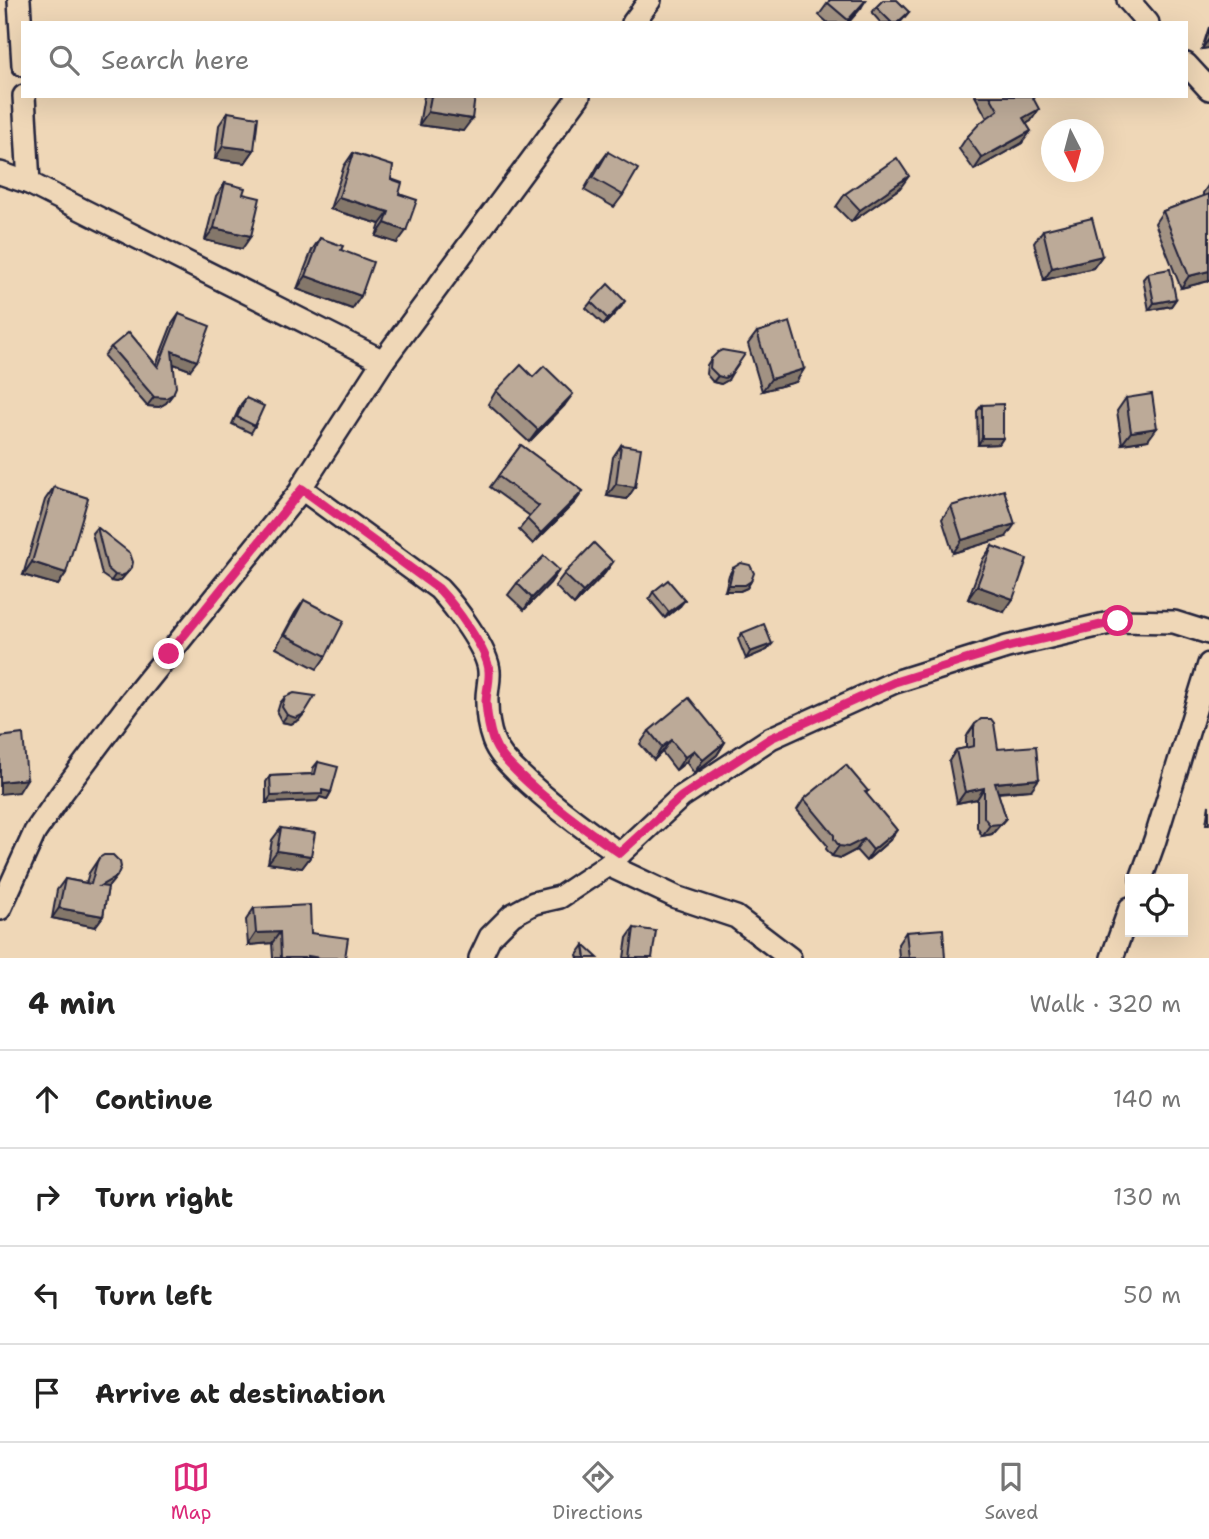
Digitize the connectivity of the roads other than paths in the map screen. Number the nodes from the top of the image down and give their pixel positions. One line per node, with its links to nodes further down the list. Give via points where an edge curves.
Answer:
1 (19, 0): 6 (street)
2 (1128, 0): 5 (street)
3 (648, 1): 4 (street)
4 (635, 21)
5 (1146, 21)
6 (21, 32)
7 (1188, 66): 8 (street)
8 (1209, 89)
9 (24, 98): 12 (street)
10 (578, 98): 13 (street)
11 (0, 173): 12 (street)
12 (29, 183): 13 (street)
13 (383, 361): 14 (street)
14 (302, 489): 17 (street, via 449,600 485,654 489,723 504,759); 19 (street, via 62,793 36,832)
15 (1209, 633): 17 (street, via 1174,622 1118,621 1007,647 895,682 771,738 681,797)
16 (1209, 664): 18 (street)
17 (614, 859): 21 (street, via 560,897 534,903 512,915 490,937); 22 (street, via 676,897 736,917)
18 (1143, 874)
19 (0, 909)
20 (1125, 922): 23 (street)
21 (480, 958)
22 (790, 958)
23 (1112, 958)

